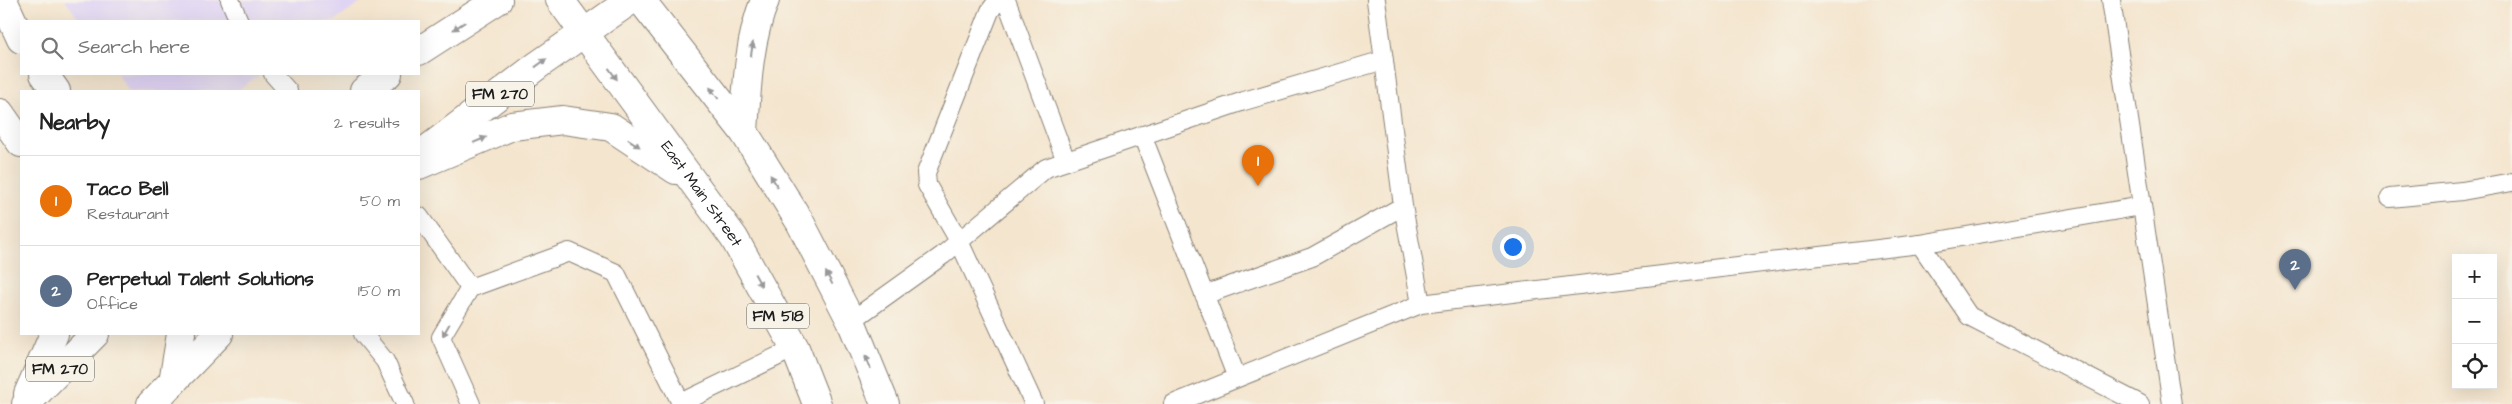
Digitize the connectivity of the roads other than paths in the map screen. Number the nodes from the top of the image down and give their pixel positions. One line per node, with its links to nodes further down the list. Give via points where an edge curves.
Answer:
1 (3, 0): 13 (main road)
2 (230, 0): 12 (lane)
3 (498, 0): 15 (main road, one-way to 15)
4 (560, 0): 14 (main road, East Main Street / FM 518)
5 (631, 0): 14 (main road, FM 270)
6 (641, 0): 24 (main road, one-way to 6)
7 (765, 0): 24 (main road, one-way to 7, via 748,72 757,20)
8 (998, 0): 36 (lane, via 990,11 926,173 927,185)
9 (1006, 0): 28 (lane)
10 (1376, 0): 16 (lane)
11 (2110, 0): 34 (lane)
12 (239, 20)
13 (12, 28)
14 (584, 34): 27 (main road, FM 270, one-way to 14); 30 (main road, East Main Street / FM 518, one-way to 30)
15 (420, 50)
16 (1384, 60): 25 (lane, via 1244,100); 33 (lane)
17 (45, 75): 20 (main road)
18 (274, 75): 21 (lane)
19 (387, 75): 22 (main road)
20 (55, 90)
21 (287, 90)
22 (365, 90)
23 (0, 113): 26 (main road)
24 (744, 132): 41 (main road, one-way to 24, via 800,222)
25 (1142, 135): 28 (lane); 39 (lane)
26 (20, 142)
27 (420, 155)
28 (1066, 161): 36 (lane, via 1046,168)
29 (420, 165): 30 (main road, one-way to 30, via 512,126 563,120 611,128)
30 (690, 180): 47 (main road, East Main Street / FM 518, one-way to 47, via 734,238)
31 (2512, 182): 32 (lane)
32 (2390, 198)
33 (1403, 206): 39 (lane, via 1312,257); 40 (lane)
34 (2142, 206): 37 (lane); 60 (lane)
35 (420, 217): 38 (lane)
36 (959, 242): 41 (lane); 57 (lane)
37 (1920, 244): 40 (lane); 59 (lane, via 1969,316)
38 (470, 288): 53 (lane, one-way to 53, via 441,337); 54 (lane, via 568,252 616,273)
39 (1204, 295): 48 (lane)
40 (1420, 304): 48 (lane)
41 (851, 321): 56 (main road, one-way to 41)
42 (54, 335): 50 (main road)
43 (94, 335): 50 (main road, FM 270)
44 (180, 335): 49 (main road)
45 (218, 335): 49 (main road)
46 (364, 335): 52 (lane, via 385,361)
47 (795, 348): 54 (lane); 55 (main road, East Main Street / FM 518)
48 (1236, 378): 58 (lane)
49 (173, 382): 51 (main road)
50 (25, 404)
51 (151, 404)
52 (405, 404)
53 (471, 404)
54 (681, 404)
55 (817, 404)
56 (885, 404)
57 (1034, 404)
58 (1173, 404)
59 (2140, 404)
60 (2172, 404)

